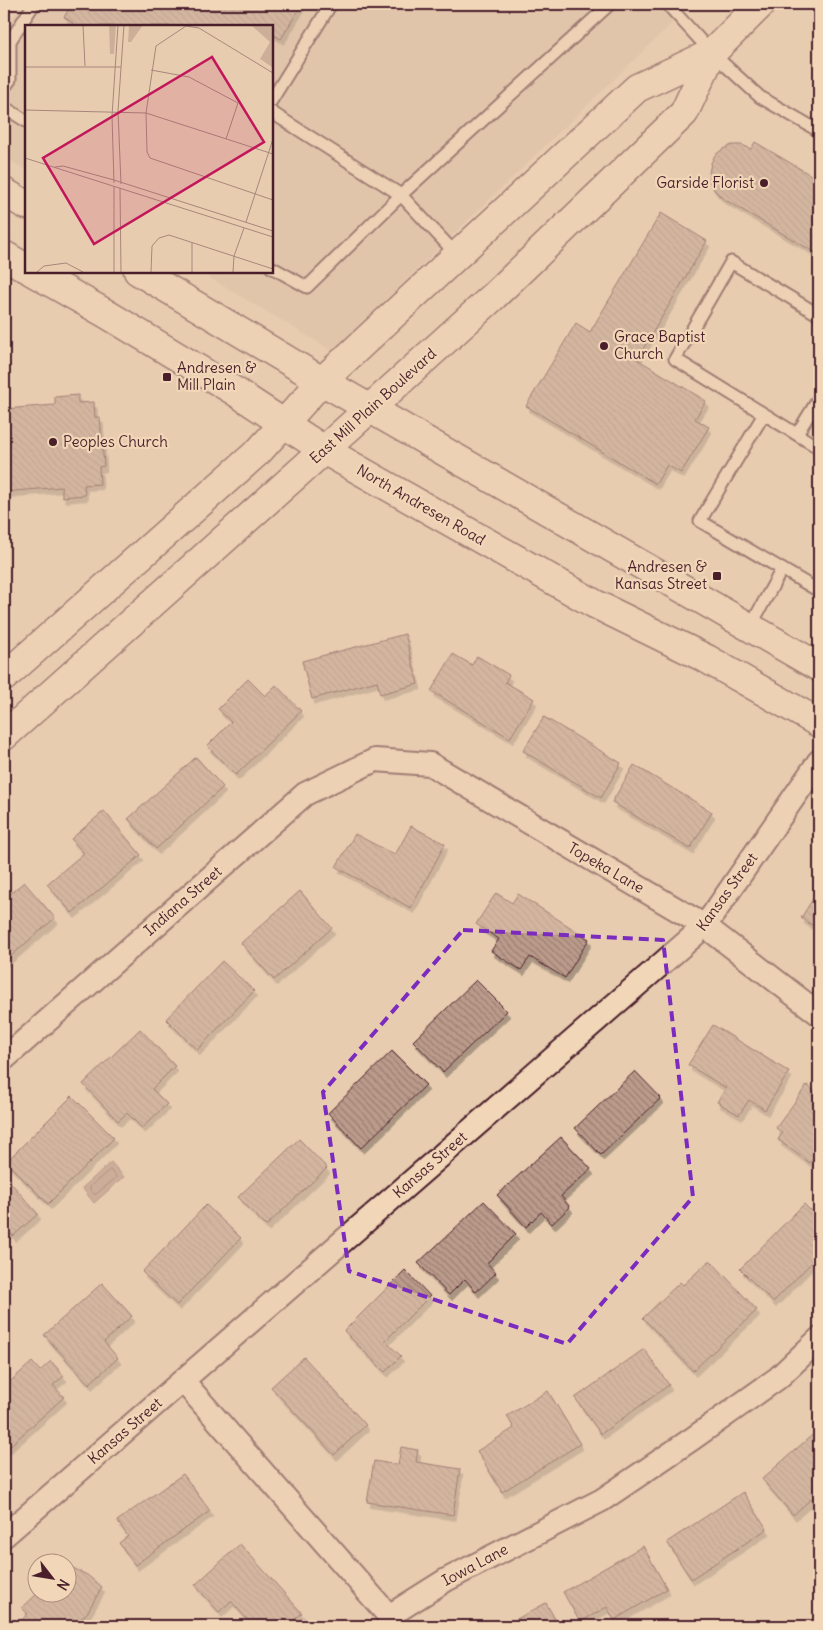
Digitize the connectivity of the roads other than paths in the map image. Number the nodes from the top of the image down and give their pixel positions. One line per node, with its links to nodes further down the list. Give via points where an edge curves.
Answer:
1 (34, 4): 7 (lane, via 10,42 10,80)
2 (331, 4): 8 (lane)
3 (610, 4): 14 (lane)
4 (666, 4): 6 (lane)
5 (761, 4): 6 (main road, East Mill Plain Boulevard)
6 (712, 53): 12 (lane, via 760,97); 16 (main road, East Mill Plain Boulevard, via 637,88); 25 (main road, East Mill Plain Boulevard, via 684,113)
7 (4, 88)
8 (272, 99)
9 (4, 108): 11 (lane)
10 (272, 113): 14 (lane)
11 (25, 120)
12 (819, 130)
13 (4, 192): 15 (main road)
14 (401, 195): 16 (lane); 19 (lane, via 307,287)
15 (25, 204)
16 (456, 254): 23 (main road, East Mill Plain Boulevard)
17 (4, 256): 18 (main road)
18 (25, 267)
19 (272, 268)
20 (34, 272): 27 (main road, North Andresen Road)
21 (153, 275): 23 (main road)
22 (819, 315): 26 (lane, via 732,262 675,360)
23 (322, 381): 25 (main road); 27 (main road, East Mill Plain Boulevard)
24 (819, 398): 28 (lane)
25 (370, 410): 30 (main road, East Mill Plain Boulevard); 33 (main road)
26 (764, 414): 28 (lane); 31 (lane, via 700,521)
27 (283, 423): 30 (main road, North Andresen Road); 35 (main road, East Mill Plain Boulevard, via 260,450)
28 (797, 434): 29 (lane)
29 (819, 448)
30 (324, 450): 36 (main road, North Andresen Road, via 595,604 707,659); 37 (main road, East Mill Plain Boulevard)
31 (782, 569): 32 (lane); 33 (lane)
32 (819, 591)
33 (750, 627): 34 (main road)
34 (819, 667)
35 (4, 677)
36 (819, 723)
37 (4, 736)
38 (375, 760): 40 (street, Topeka Lane, via 430,764); 42 (street, Indiana Street, via 305,794)
39 (819, 761): 40 (street, Kansas Street)
40 (705, 926): 41 (street, Topeka Lane); 44 (street, Kansas Street)
41 (819, 1014)
42 (4, 1059)
43 (819, 1339): 44 (street, Iowa Lane, via 778,1378 602,1500 446,1580 389,1616)
44 (183, 1381): 45 (street, Kansas Street)
45 (4, 1536)

